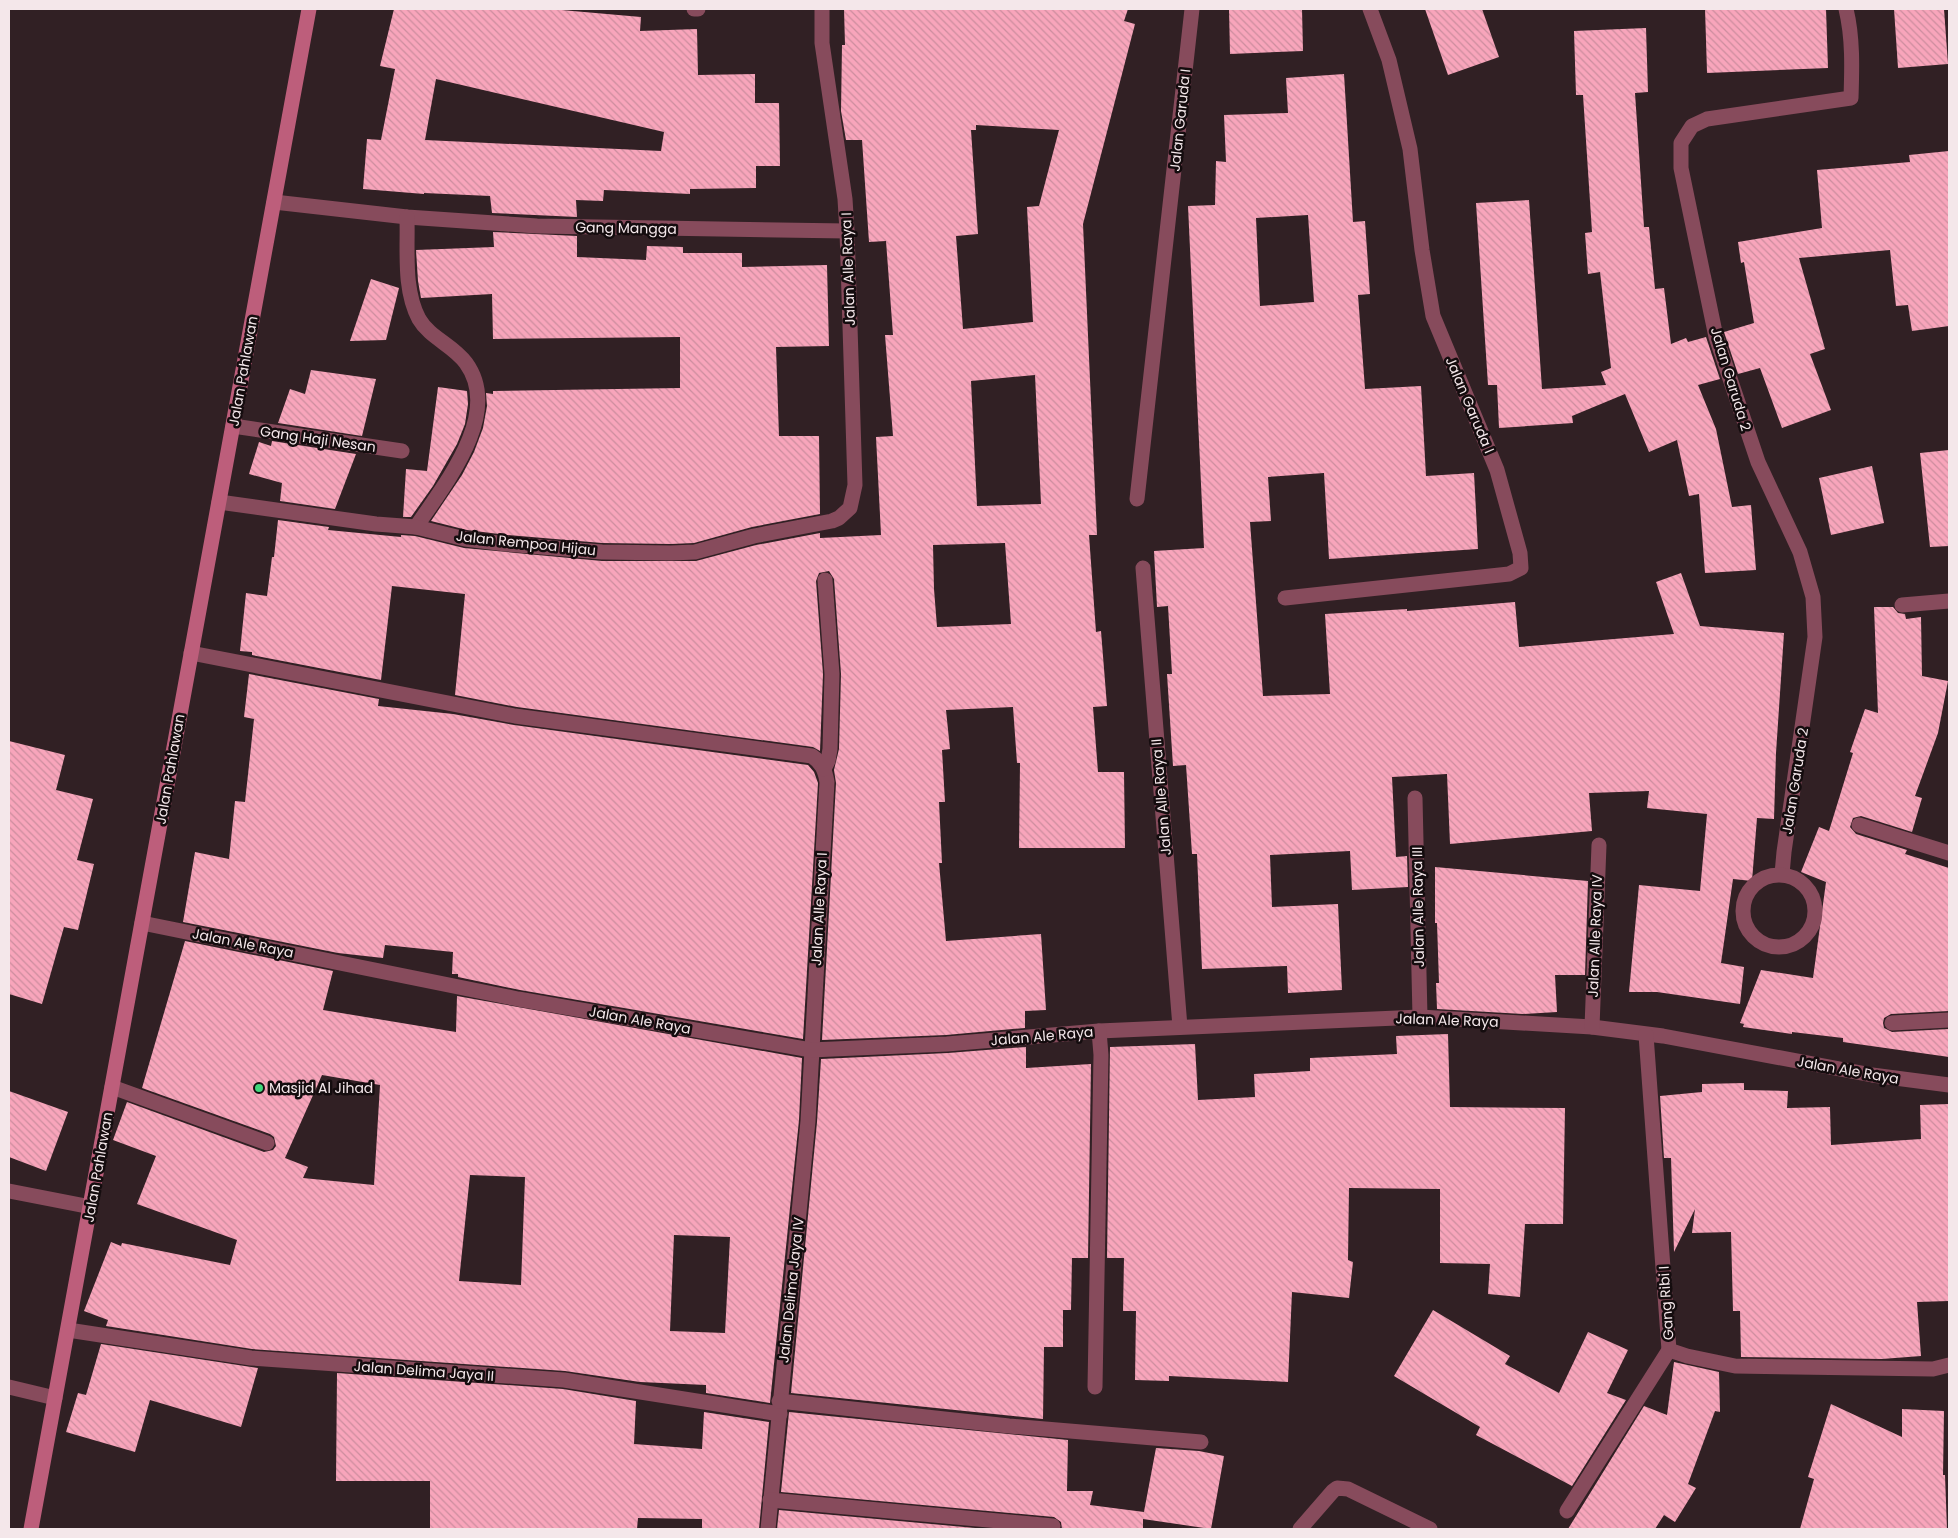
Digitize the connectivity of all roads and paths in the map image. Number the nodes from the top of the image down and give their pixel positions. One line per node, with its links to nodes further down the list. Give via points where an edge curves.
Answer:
1 (309, 9): 8 (main road, Jalan Pahlawan)
2 (694, 9): 3 (street)
3 (698, 9)
4 (822, 9): 10 (street, Jalan Alle Raya I, via 822,43 845,200)
5 (1192, 9): 13 (street, Jalan Garuda I)
6 (1370, 9): 19 (street, Jalan Garuda I, via 1389,60 1410,149 1433,316 1497,470 1520,553 1521,568 1509,574)
7 (1846, 9): 28 (street, Jalan Garuda 2, via 1852,57 1851,98 1707,119 1692,126 1681,143 1682,168 1716,337 1758,462 1800,552 1813,597 1816,637)
8 (274, 202): 9 (street, Gang Mangga); 11 (main road, Jalan Pahlawan)
9 (407, 217): 10 (street, Gang Mangga, via 537,226); 16 (street, via 409,279 415,310 428,330 460,355 476,384 477,398 477,412 466,450)
10 (846, 231): 15 (street, Jalan Alle Raya I, via 855,485 850,508)
11 (233, 426): 12 (street, Gang Haji Nesan); 14 (main road, Jalan Pahlawan)
12 (402, 451)
13 (1137, 499)
14 (219, 502): 16 (street, Jalan Rempoa Hijau); 22 (main road, Jalan Pahlawan)
15 (832, 521): 16 (street, Jalan Rempoa Hijau, via 754,536 696,552 671,553 541,548 465,539)
16 (416, 527)
17 (1143, 568): 33 (street, Jalan Alle Raya II)
18 (825, 580): 23 (street, Jalan Alle Raya I, via 832,674 830,749)
19 (1285, 598)
20 (1949, 601): 21 (street)
21 (1902, 605)
22 (191, 653): 23 (street, via 516,716 812,756); 29 (main road, Jalan Pahlawan)
23 (824, 769): 37 (street, Jalan Alle Raya I, via 827,782)
24 (1416, 798): 30 (street, Jalan Alle Raya III)
25 (1859, 824): 27 (street)
26 (1599, 845): 34 (street, Jalan Alle Raya IV)
27 (1949, 853)
28 (1782, 874): 28 (street, via 1802,882 1814,899 1815,920 1804,938 1786,947 1765,945 1748,932 1742,912 1746,892 1762,878)
29 (142, 923): 37 (street, Jalan Ale Raya, via 518,999); 39 (main road, Jalan Pahlawan)
30 (1420, 1016): 33 (street, Jalan Ale Raya); 34 (street, Jalan Ale Raya)
31 (1949, 1020): 32 (street)
32 (1892, 1023)
33 (1180, 1027): 35 (street, Jalan Ale Raya)
34 (1592, 1027): 36 (street, Jalan Ale Raya)
35 (1099, 1031): 37 (street, Jalan Ale Raya, via 947,1044); 47 (street)
36 (1646, 1035): 38 (street, Jalan Ale Raya, via 1872,1075); 44 (street, Gang Ribi I)
37 (811, 1050): 49 (street, Jalan Delima Jaya IV, via 808,1121)
38 (1949, 1085)
39 (112, 1087): 40 (street); 42 (main road, Jalan Pahlawan)
40 (267, 1143)
41 (9, 1191): 42 (street)
42 (90, 1207): 43 (main road, Jalan Pahlawan)
43 (68, 1330): 48 (main road, Jalan Pahlawan); 49 (street, Jalan Delima Jaya II, via 251,1358 564,1380)
44 (1669, 1350): 45 (street, Gang Ribi I, via 1735,1366 1932,1369); 52 (street)
45 (1949, 1365)
46 (9, 1387): 48 (street)
47 (1095, 1387)
48 (55, 1398): 54 (main road, Jalan Pahlawan)
49 (780, 1408): 50 (street, Jalan Delima Jaya II); 51 (street, Jalan Delima Jaya IV)
50 (1201, 1442)
51 (770, 1500): 53 (street); 55 (street, Jalan Delima Jaya IV)
52 (1567, 1512)
53 (1053, 1526)
54 (31, 1529)
55 (768, 1529)
56 (1300, 1529): 57 (street, via 1333,1491 1343,1488)
57 (1430, 1529)

